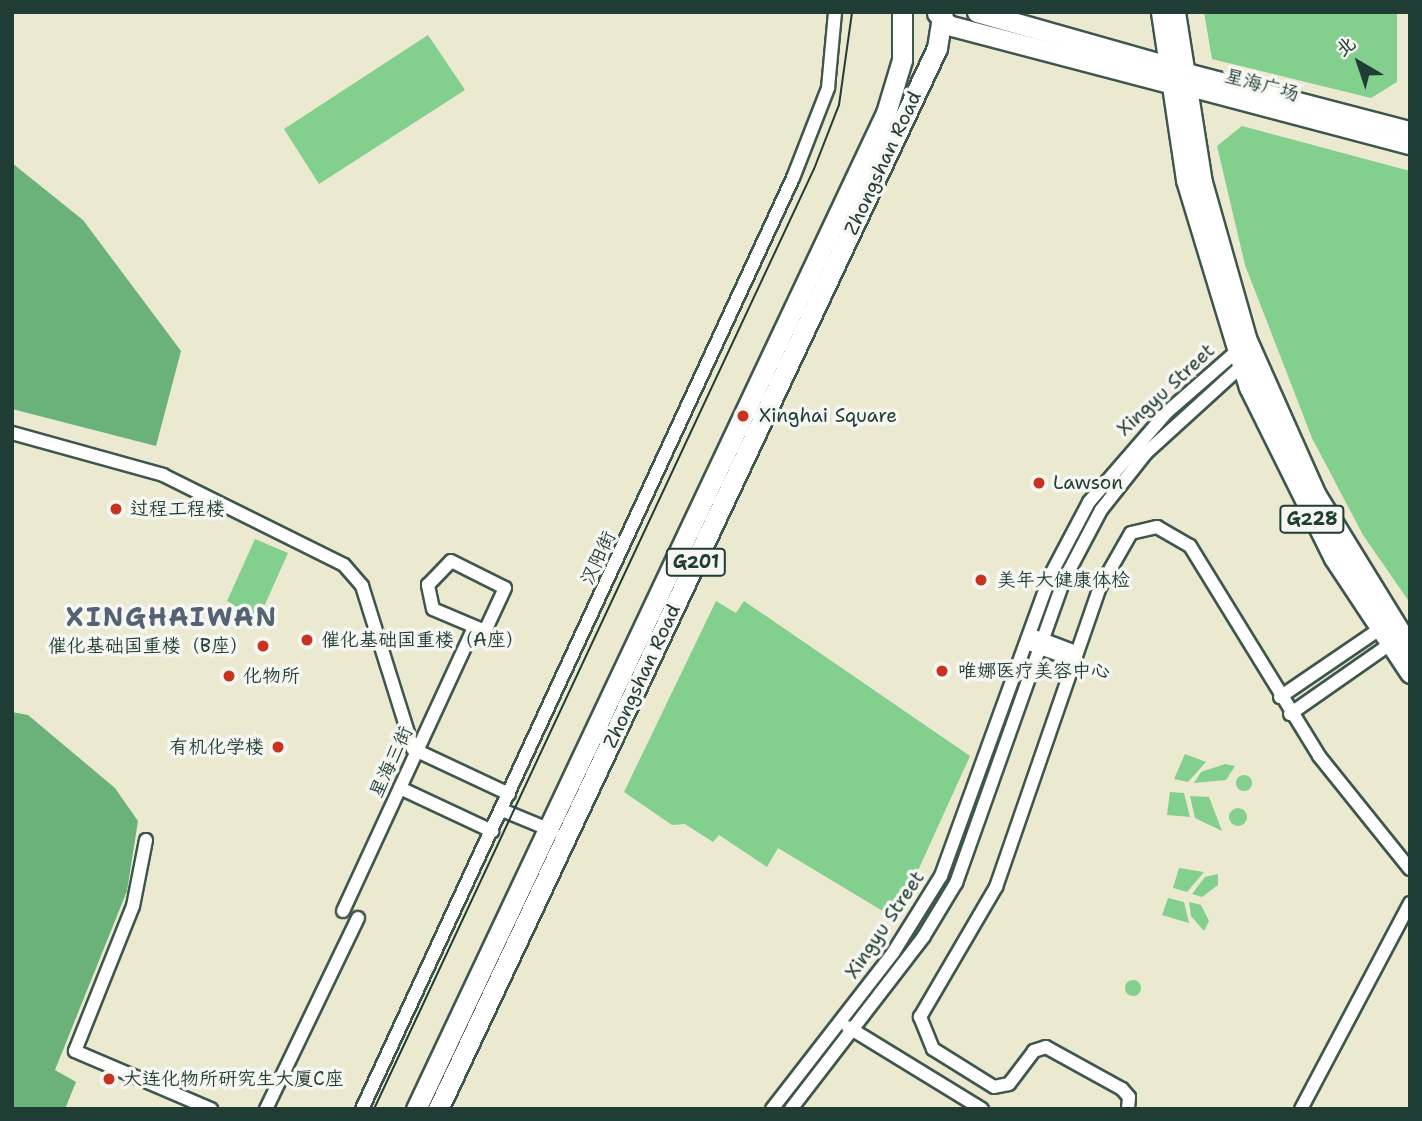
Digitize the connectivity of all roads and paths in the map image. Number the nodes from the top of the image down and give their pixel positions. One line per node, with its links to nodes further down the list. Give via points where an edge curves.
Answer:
1 (835, 12): 22 (street, 汉阳街, via 836,49 818,120)
2 (902, 12): 25 (highway, Zhongshan Road / G201, via 902,60 886,113)
3 (977, 12): 7 (highway)
4 (1161, 12): 7 (highway, G228)
5 (1175, 12): 7 (highway, G228)
6 (941, 16): 7 (highway); 25 (highway, Zhongshan Road / G201)
7 (1177, 77): 8 (main road); 9 (main road, 星海广场); 10 (highway, G228, via 1192,202)
8 (1410, 130)
9 (1410, 146)
10 (1243, 358): 13 (highway, G228); 14 (street, Xingyu Street, via 1110,472 1071,533); 15 (street, Xingyu Street, via 1122,480 1084,540)
11 (12, 433): 20 (street, via 163,475 344,565 362,586)
12 (473, 630): 12 (street, via 485,631 505,588 451,561 441,564 428,585 433,608); 20 (street, 星海三街)
13 (1396, 633): 17 (highway, G228); 18 (street); 19 (street)
14 (1027, 639): 15 (street); 31 (street, Xingyu Street, via 942,876)
15 (1040, 644): 16 (street); 32 (street, Xingyu Street, via 956,883 924,936)
16 (1075, 656): 18 (street, via 1120,546 1141,527 1157,527 1190,546); 33 (street, via 996,887 920,1017 933,1049)
17 (1410, 673)
18 (1280, 697): 19 (street)
19 (1290, 714): 27 (street)
20 (418, 752): 21 (street, 星海三街); 22 (street)
21 (400, 788): 24 (street); 29 (street, 星海三街)
22 (509, 794): 23 (street, 汉阳街)
23 (502, 810): 24 (street, 汉阳街); 25 (street)
24 (492, 831): 37 (street, 汉阳街)
25 (557, 833): 38 (highway, Zhongshan Road / G201); 39 (highway, Zhongshan Road / G201)
26 (146, 840): 35 (street, via 133,906 75,1051)
27 (1410, 869)
28 (1410, 903): 44 (street)
29 (343, 911)
30 (358, 918): 36 (street)
31 (839, 1021): 32 (street); 40 (street, Xingyu Street)
32 (852, 1029): 34 (street); 41 (street, Xingyu Street)
33 (971, 1074): 34 (street); 43 (street, via 994,1087 1009,1084 1034,1051 1046,1047 1122,1089 1129,1097)
34 (960, 1095): 42 (street)
35 (211, 1109)
36 (266, 1109)
37 (362, 1109)
38 (416, 1109)
39 (438, 1109)
40 (772, 1109)
41 (791, 1109)
42 (982, 1109)
43 (1128, 1109)
44 (1301, 1109)

